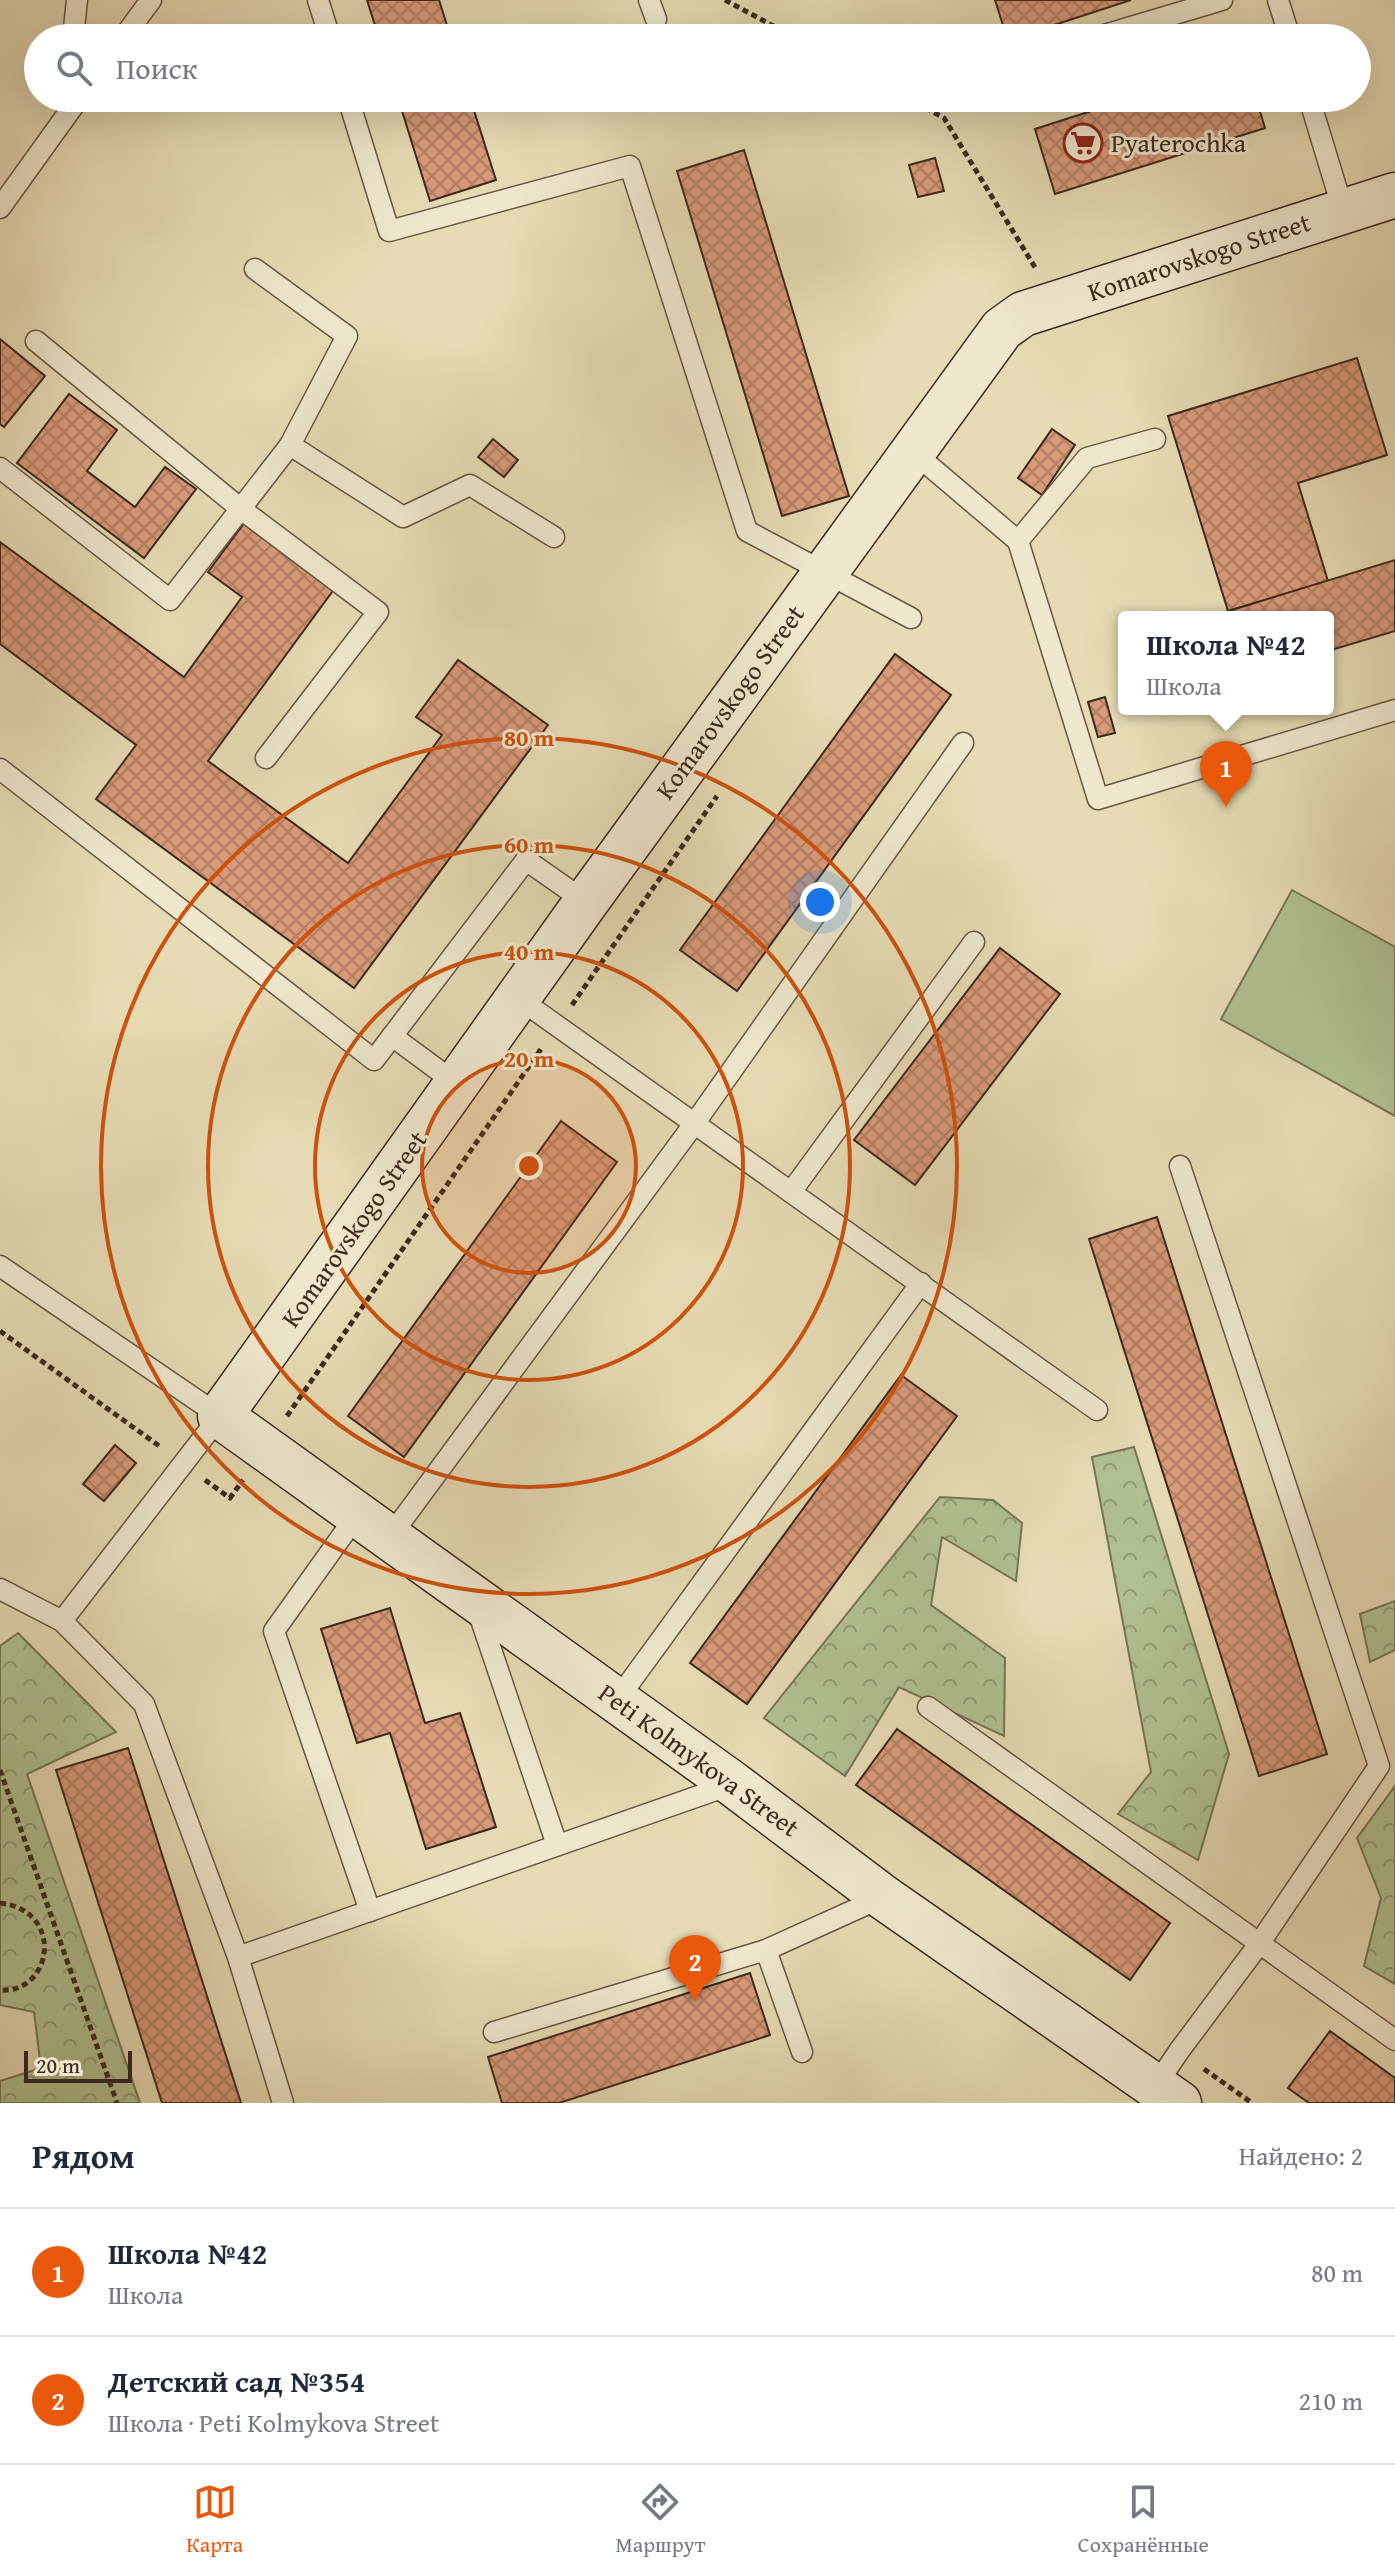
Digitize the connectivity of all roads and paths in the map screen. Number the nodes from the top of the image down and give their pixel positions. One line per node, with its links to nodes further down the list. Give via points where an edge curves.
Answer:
1 (77, 0): 7 (lane)
2 (151, 0): 8 (lane)
3 (318, 0): 9 (lane)
4 (725, 0): 10 (path)
5 (1222, 0): 11 (lane)
6 (1278, 0): 12 (lane)
7 (74, 24)
8 (133, 24)
9 (326, 24)
10 (770, 24)
11 (1141, 24)
12 (1286, 24)
13 (64, 112): 18 (lane)
14 (69, 112): 18 (lane)
15 (352, 112): 32 (lane, via 389,231 630,166 747,531)
16 (933, 112): 22 (path, via 944,118 1035,269)
17 (1313, 112): 21 (lane)
18 (63, 121): 20 (lane)
19 (1395, 195): 21 (street, Komarovskogo Street)
20 (0, 208)
21 (1343, 210): 27 (street, Komarovskogo Street, via 1023,314 1002,329)
22 (1050, 264)
23 (255, 269): 26 (lane, via 347,336)
24 (36, 341): 29 (lane)
25 (1155, 439): 31 (lane, via 1087,458)
26 (290, 445): 29 (lane); 30 (lane, via 403,517 470,485)
27 (912, 451): 31 (lane); 32 (street, Komarovskogo Street)
28 (1, 469): 29 (lane, via 170,600)
29 (241, 509): 36 (lane, via 378,612)
30 (554, 537)
31 (1018, 541): 34 (lane, via 1098,799)
32 (824, 571): 33 (lane); 39 (street, Komarovskogo Street)
33 (911, 618)
34 (1395, 710)
35 (963, 743): 45 (lane)
36 (266, 758)
37 (0, 769): 43 (lane, via 374,1060)
38 (717, 795): 42 (path)
39 (586, 902): 41 (street, Komarovskogo Street); 43 (lane, via 526,860)
40 (974, 942): 47 (lane)
41 (518, 998): 42 (lane); 44 (street, Komarovskogo Street)
42 (558, 1025): 45 (lane); 53 (path)
43 (392, 1036): 44 (lane)
44 (457, 1084): 52 (street, Komarovskogo Street)
45 (694, 1124): 47 (lane); 55 (lane)
46 (1180, 1166): 69 (lane, via 1379,1766)
47 (791, 1192): 49 (lane)
48 (0, 1266): 52 (lane)
49 (921, 1283): 51 (lane); 59 (lane)
50 (0, 1331): 54 (path)
51 (1097, 1410)
52 (220, 1416): 53 (street, Peti Kolmykova Street); 54 (lane)
53 (265, 1448): 54 (path, via 230,1498); 55 (street, Peti Kolmykova Street)
54 (183, 1463): 58 (lane)
55 (373, 1526): 57 (street, Peti Kolmykova Street); 66 (lane, via 274,1631)
56 (0, 1589): 58 (lane)
57 (473, 1597): 59 (street, Peti Kolmykova Street); 63 (lane)
58 (62, 1621): 71 (lane, via 144,1704)
59 (617, 1700): 62 (street, Peti Kolmykova Street)
60 (928, 1707): 69 (lane)
61 (0, 1770): 67 (path)
62 (733, 1784): 63 (lane); 64 (street, Peti Kolmykova Street)
63 (557, 1845): 66 (lane)
64 (883, 1897): 70 (lane); 76 (street, Peti Kolmykova Street)
65 (0, 1903): 68 (path, via 29,1913)
66 (370, 1911): 71 (lane)
67 (59, 1938): 68 (path); 77 (path)
68 (45, 1942): 72 (path, via 44,1960 35,1975 22,1985)
69 (1259, 1944): 74 (lane); 76 (lane, via 1179,2051)
70 (766, 1950): 73 (lane); 75 (lane)
71 (238, 1957): 78 (lane)
72 (0, 1990)
73 (494, 2032)
74 (1395, 2040)
75 (802, 2052)
76 (1159, 2098)
77 (117, 2103)
78 (283, 2103)

